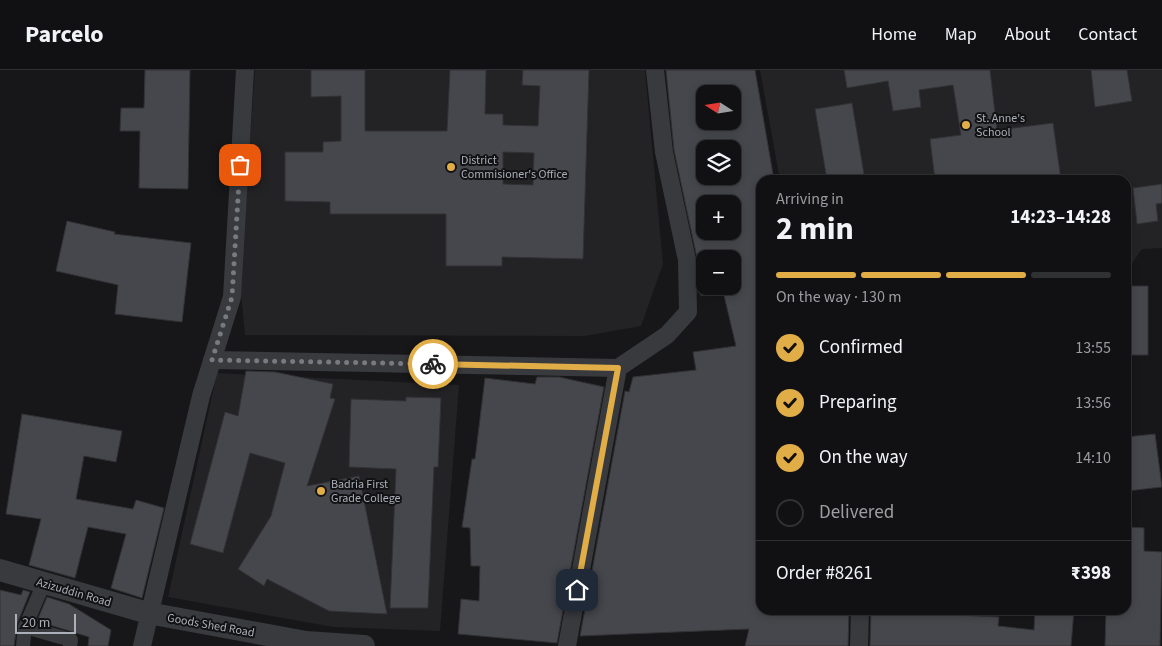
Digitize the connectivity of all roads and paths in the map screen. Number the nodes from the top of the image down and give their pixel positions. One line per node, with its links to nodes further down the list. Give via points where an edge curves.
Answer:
1 (245, 70): 3 (street, via 232,297)
2 (655, 70): 4 (street, via 664,152 687,260 688,312 667,335)
3 (212, 360): 4 (street); 7 (street)
4 (618, 368): 14 (street)
5 (0, 570): 6 (street, Azizuddin Road)
6 (44, 583): 7 (street, Azizuddin Road); 9 (street)
7 (148, 613): 12 (street); 13 (street, Goods Shed Road, via 306,642)
8 (860, 615): 15 (street)
9 (24, 627): 10 (street); 11 (street, via 71,640)
10 (23, 646)
11 (70, 646)
12 (142, 646)
13 (364, 646)
14 (567, 646)
15 (858, 646)

